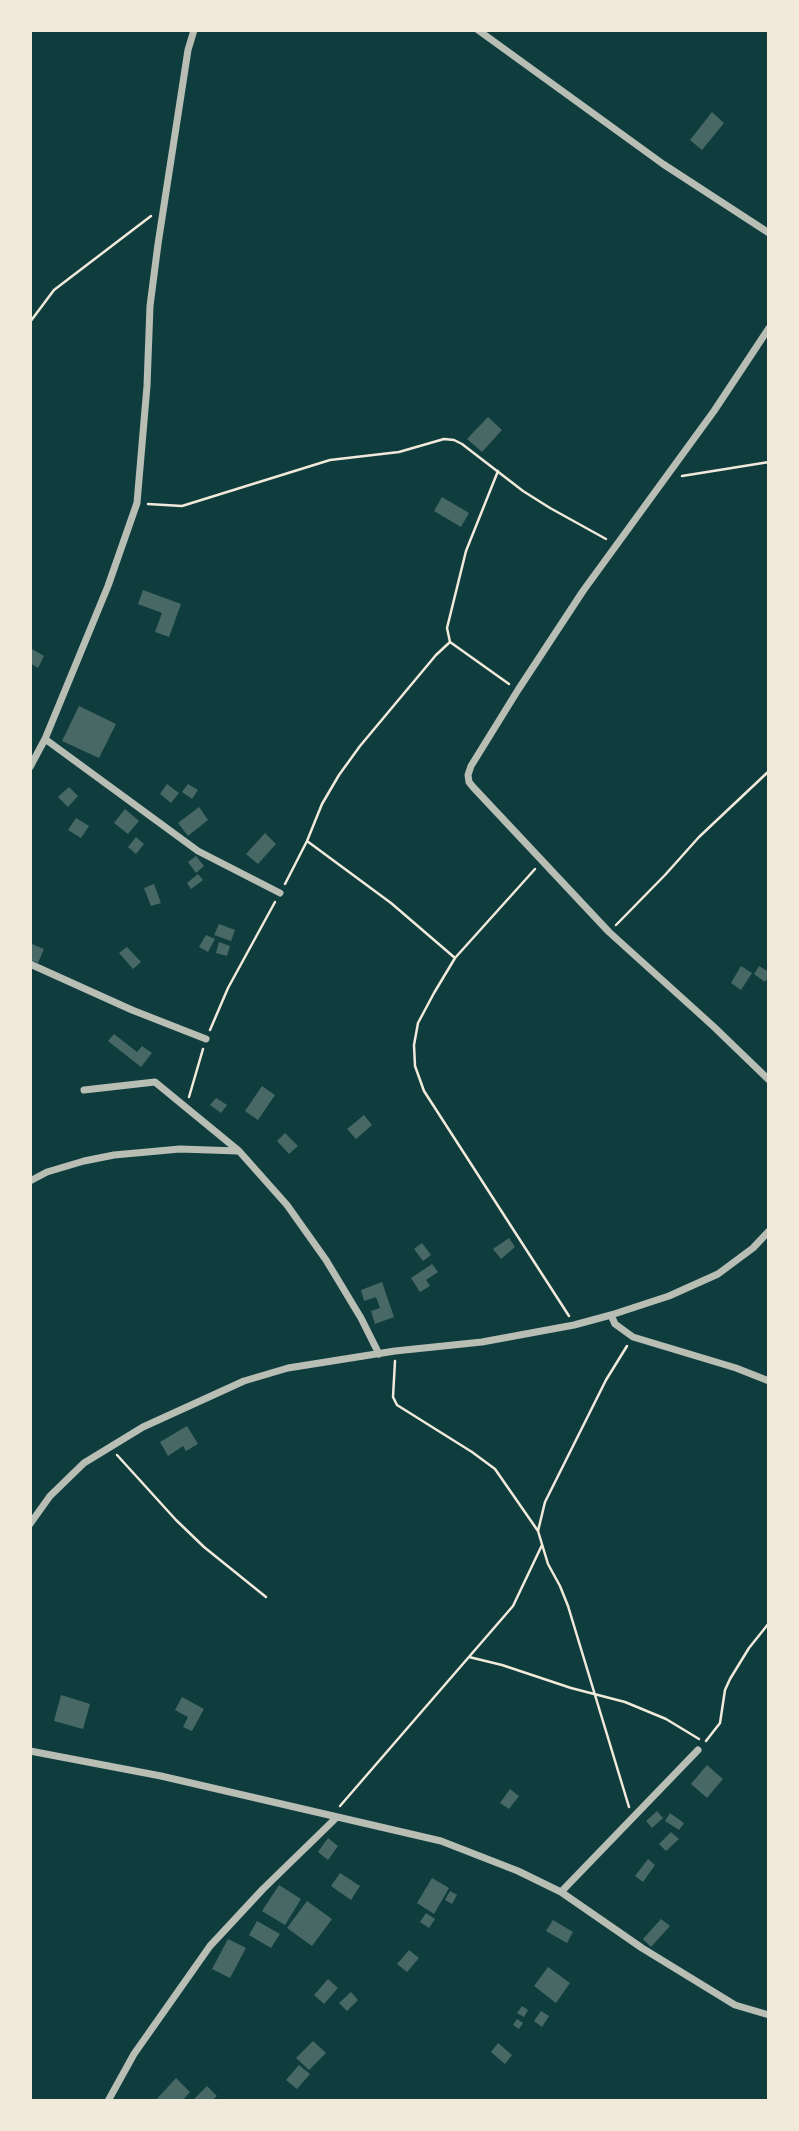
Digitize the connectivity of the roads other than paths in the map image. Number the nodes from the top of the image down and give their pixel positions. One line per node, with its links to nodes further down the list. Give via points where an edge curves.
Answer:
1 (194, 30): 5 (street, via 162,208 150,306 137,503)
2 (478, 30): 3 (street, via 663,164)
3 (769, 233)
4 (769, 328): 10 (street, via 518,690 471,766 469,782 609,932)
5 (45, 739): 6 (street); 7 (street, via 198,851)
6 (30, 767)
7 (280, 893)
8 (30, 964): 9 (street)
9 (206, 1039)
10 (769, 1080)
11 (84, 1090): 12 (street, via 155,1082)
12 (239, 1151): 13 (street, via 180,1149 114,1155 60,1168); 16 (street, via 287,1205 326,1260)
13 (30, 1181)
14 (769, 1231): 15 (street, via 718,1274)
15 (611, 1315): 16 (street, via 482,1342); 17 (street, via 615,1324 633,1337)
16 (379, 1354): 18 (street, via 288,1368 244,1381 143,1427 84,1463 50,1496)
17 (769, 1381)
18 (30, 1524)
19 (698, 1750): 22 (street)
20 (30, 1751): 21 (street, via 161,1776)
21 (333, 1818): 22 (street, via 441,1841); 24 (street, via 210,1946 134,2054)
22 (561, 1892): 23 (street, via 735,2005)
23 (769, 2015)
24 (108, 2101)

